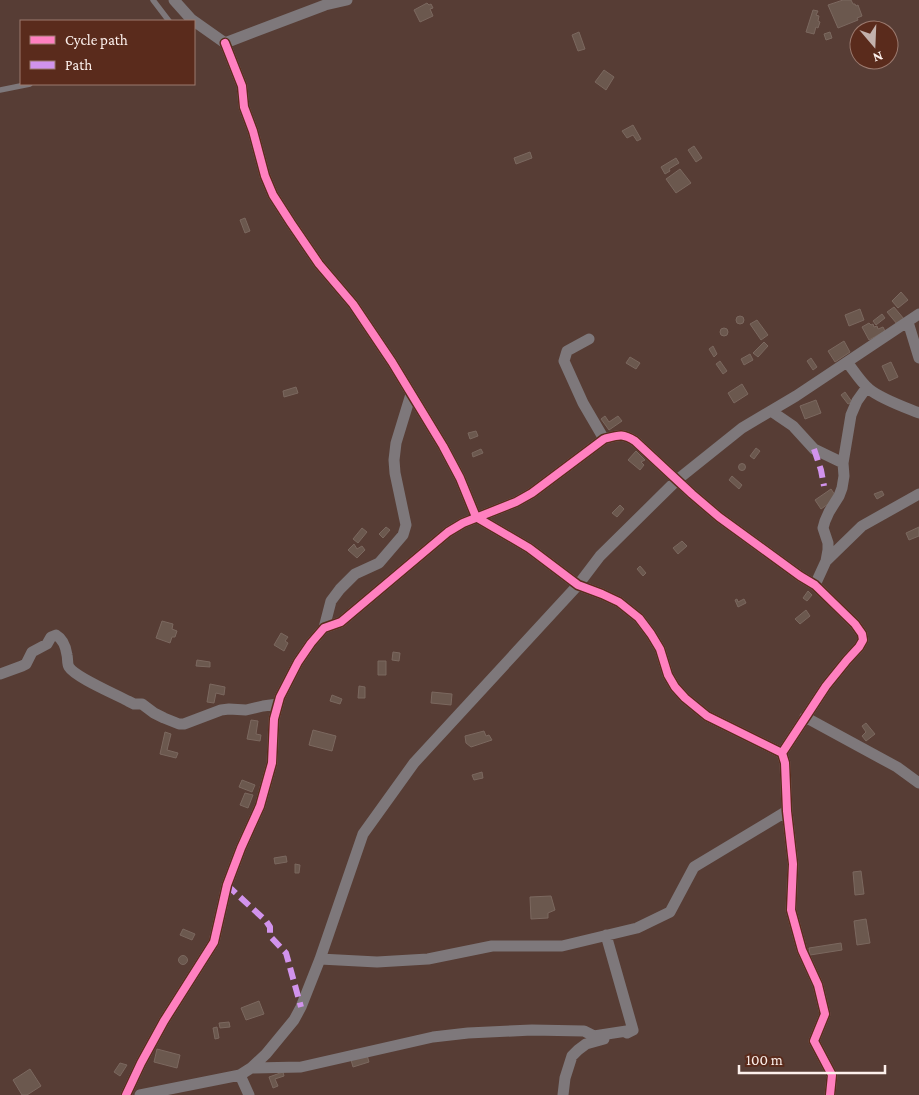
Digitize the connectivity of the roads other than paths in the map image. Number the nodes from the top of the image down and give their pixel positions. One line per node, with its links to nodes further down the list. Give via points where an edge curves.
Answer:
1 (154, 0): 4 (lane)
2 (174, 0): 5 (street)
3 (347, 0): 7 (street, via 325,5)
4 (168, 20)
5 (192, 20)
6 (195, 22): 7 (street)
7 (225, 43): 16 (street, via 242,86 244,106 273,195 319,264 353,304)
8 (25, 85): 9 (lane)
9 (0, 90)
10 (919, 314): 11 (street)
11 (908, 322): 13 (street); 14 (street)
12 (589, 339): 19 (street, via 567,351 564,361)
13 (919, 358)
14 (847, 362): 15 (street); 17 (street)
15 (866, 387): 18 (street); 20 (street, via 850,415)
16 (411, 394): 23 (street, via 452,464); 27 (street, via 394,460 406,526 403,535 379,563 355,574 340,589 331,602)
17 (771, 411): 20 (street, via 793,426 814,449); 21 (street, via 742,428)
18 (919, 413)
19 (604, 439): 21 (street, via 625,435); 23 (street, via 532,493)
20 (843, 463): 24 (street, via 844,476 839,496 823,528 828,543)
21 (677, 480): 25 (street, via 600,556); 26 (street, via 719,517)
22 (919, 494): 24 (street, via 862,526)
23 (476, 517): 25 (street, via 529,548); 27 (street, via 448,532 340,622)
24 (826, 562): 26 (street)
25 (578, 585): 31 (street, via 618,602 639,618 660,648 675,687 694,707); 35 (street, via 414,763 363,834)
26 (815, 585): 30 (street, via 855,624 863,640)
27 (324, 628): 29 (street, via 298,662)
28 (0, 674): 29 (street, via 26,664 32,652 56,635 65,649 69,667 80,676 179,724 221,710 246,710)
29 (278, 704): 39 (street, via 272,763 260,806 227,885 214,942 164,1021)
30 (805, 717): 31 (street); 32 (street, via 897,767)
31 (782, 753): 33 (street)
32 (919, 783)
33 (786, 810): 34 (street, via 694,867 670,912 637,928); 43 (street, via 792,864 791,910 825,1014 814,1041 832,1075)
34 (606, 935): 35 (street, via 562,946 492,946 428,959 377,962); 36 (street)
35 (320, 959): 37 (street, via 294,1020)
36 (633, 1030): 37 (street, via 594,1036 584,1032 532,1030 468,1032 301,1066); 42 (street, via 586,1044 578,1050 572,1056)
37 (250, 1068): 38 (street)
38 (240, 1076): 40 (street); 41 (street)
39 (126, 1095)
40 (140, 1095)
41 (249, 1095)
42 (563, 1095)
43 (830, 1095)

